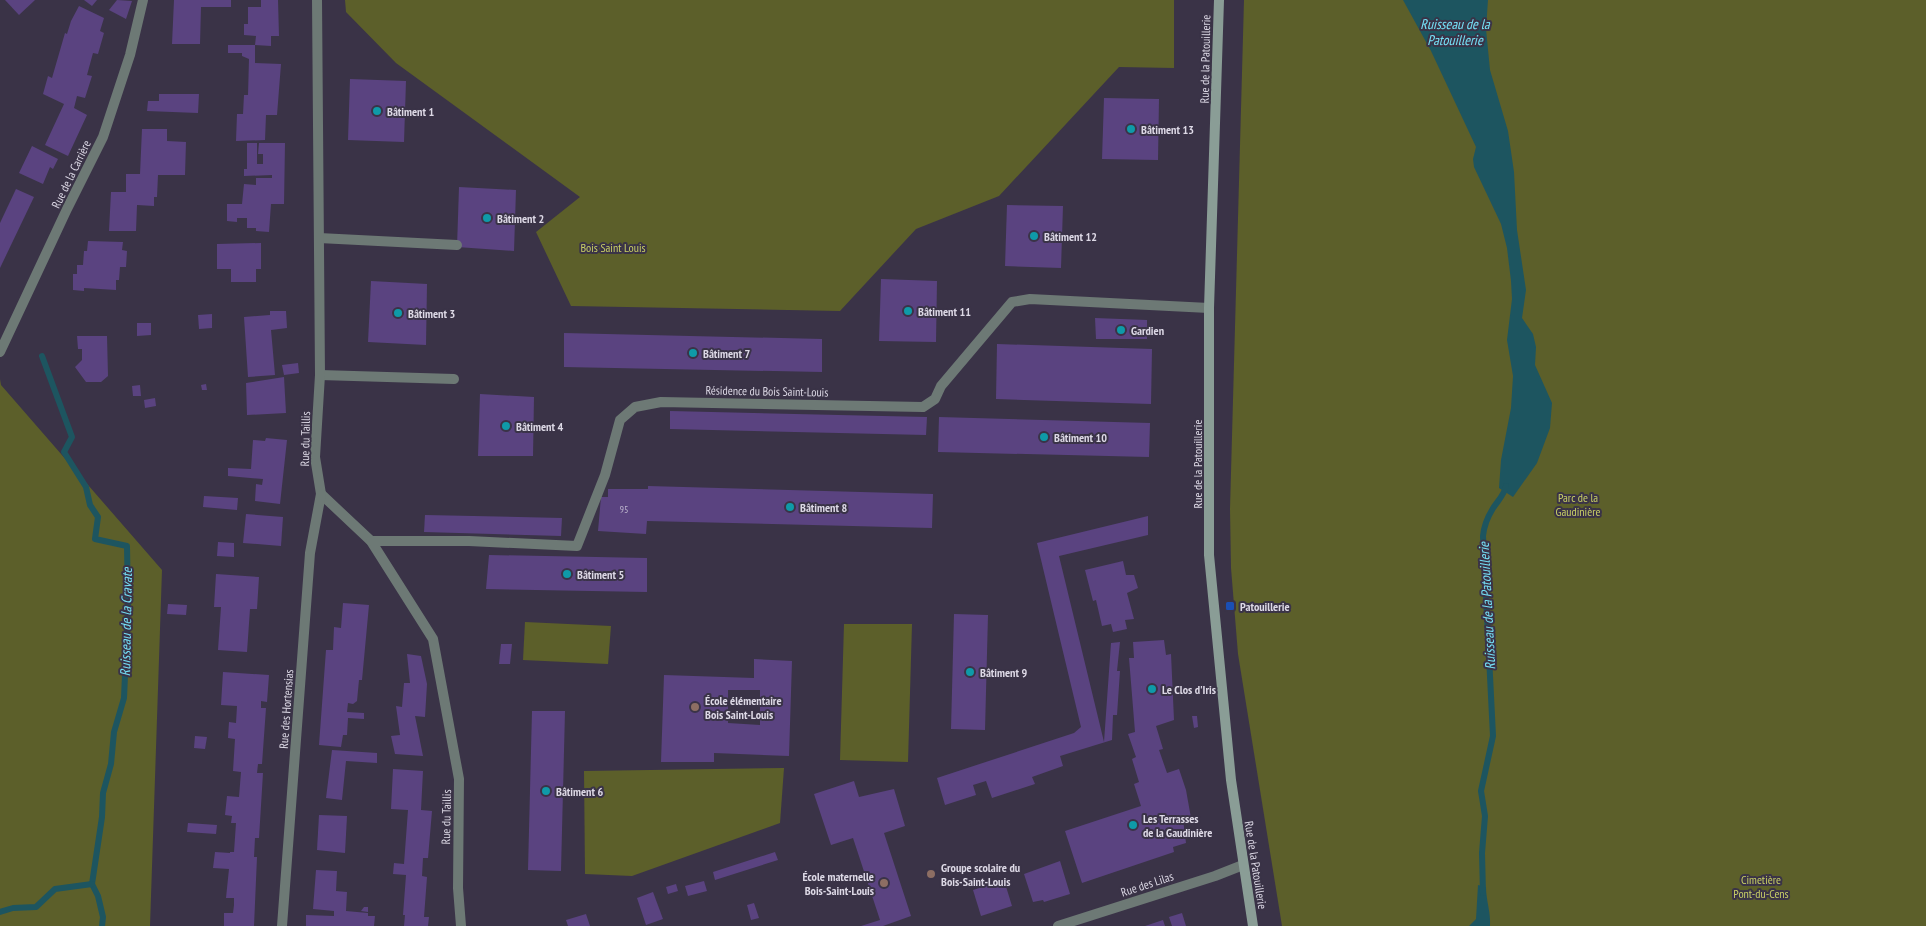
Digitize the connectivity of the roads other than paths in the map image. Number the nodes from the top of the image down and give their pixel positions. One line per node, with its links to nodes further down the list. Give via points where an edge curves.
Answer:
1 (143, 0): 7 (street, Rue de la Carrière, via 130,56 103,137)
2 (317, 0): 4 (street, Rue du Taillis)
3 (1219, 0): 6 (street, Rue de la Patouillerie)
4 (319, 238): 5 (street); 8 (street, Rue du Taillis)
5 (456, 245)
6 (1209, 308): 11 (street, Résidence du Bois Saint-Louis, via 1030,299 1012,302 941,386 935,399 923,407 662,402 635,407 620,420 605,475 577,546); 12 (street, Rue de la Patouillerie, via 1209,555 1231,780)
7 (0, 352)
8 (320, 376): 9 (street); 10 (street, Rue du Taillis, via 315,457)
9 (454, 379)
10 (321, 494): 11 (street, Rue du Taillis); 13 (street, Rue des Hortensias, via 310,553)
11 (371, 541): 14 (street, Rue du Taillis, via 433,639 459,779)
12 (1243, 865): 15 (street, Rue des Lilas); 16 (street, Rue de la Patouillerie)
13 (282, 926)
14 (461, 926)
15 (1058, 926)
16 (1253, 926)

